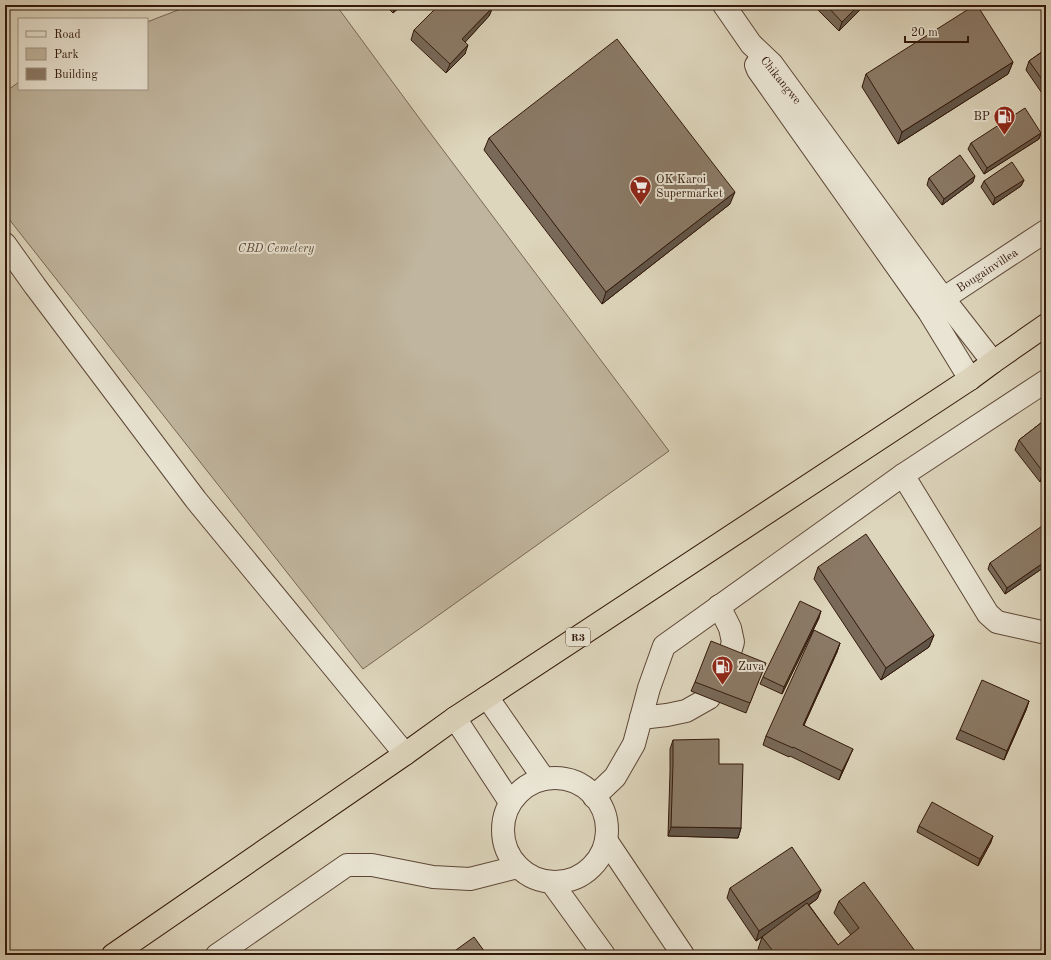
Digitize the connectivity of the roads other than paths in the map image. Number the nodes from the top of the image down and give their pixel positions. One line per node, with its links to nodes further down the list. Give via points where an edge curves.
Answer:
1 (724, 5): 4 (street, Chikangwe, via 751,44 758,70)
2 (1046, 231): 4 (street, Bougainvillea)
3 (5, 244): 17 (street, via 196,500)
4 (935, 304): 6 (street, Chikangwe); 7 (street, Chikangwe)
5 (1046, 325): 6 (highway, R3)
6 (993, 362): 7 (highway, R3)
7 (970, 379): 13 (highway, R3)
8 (1046, 381): 9 (street)
9 (903, 474): 10 (street); 11 (street, via 988,614 997,622)
10 (719, 606): 12 (street, via 730,628 733,642); 16 (street, via 664,646)
11 (1046, 633)
12 (728, 659)
13 (487, 697): 15 (highway, R3); 18 (street)
14 (709, 698): 16 (street, via 686,711)
15 (455, 718): 17 (highway, R3); 20 (street)
16 (641, 718): 19 (street, via 634,744 615,777)
17 (405, 754): 24 (highway, R3)
18 (544, 779): 19 (street, via 566,779 586,788); 20 (street, via 525,787)
19 (594, 797): 21 (street, via 606,815)
20 (510, 802): 22 (street, via 503,836)
21 (606, 840): 23 (street, via 596,863 576,878); 27 (street)
22 (517, 867): 23 (street, via 533,878); 25 (street, via 470,879 433,877 372,865 347,866)
23 (552, 883): 26 (street)
24 (113, 955)
25 (217, 955)
26 (604, 955)
27 (683, 955)

